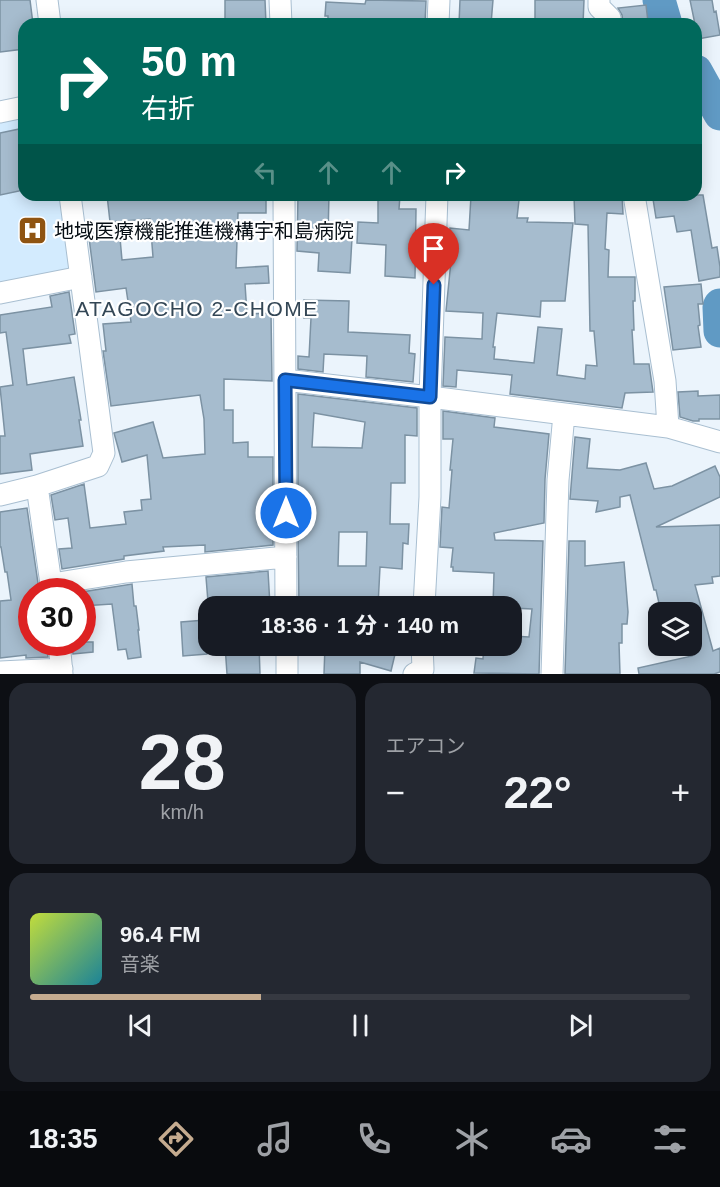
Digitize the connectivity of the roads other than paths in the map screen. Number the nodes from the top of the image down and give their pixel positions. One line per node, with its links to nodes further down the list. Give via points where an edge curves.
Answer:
1 (47, 0): 5 (street)
2 (280, 0): 6 (street)
3 (438, 0): 7 (street)
4 (599, 0): 8 (street, via 599,7)
5 (49, 18)
6 (281, 18)
7 (438, 18)
8 (610, 18)
9 (18, 108): 10 (street)
10 (0, 112)
11 (71, 201): 15 (street)
12 (284, 201): 17 (street)
13 (437, 201): 18 (street)
14 (635, 201): 20 (street, via 665,381)
15 (81, 277): 16 (street); 22 (street, via 104,453 98,466)
16 (0, 293)
17 (285, 380): 18 (street); 24 (street)
18 (430, 397): 19 (street); 28 (street)
19 (564, 414): 20 (street); 36 (street)
20 (668, 427): 21 (street)
21 (720, 442)
22 (37, 486): 23 (street); 25 (street)
23 (0, 495)
24 (286, 557): 26 (street); 27 (street)
25 (51, 578)
26 (96, 578)
27 (286, 596)
28 (425, 596)
29 (60, 656): 32 (street)
30 (287, 656): 35 (street)
31 (422, 656): 34 (street)
32 (62, 671): 33 (street)
33 (0, 672)
34 (422, 672)
35 (287, 674)
36 (552, 674)

